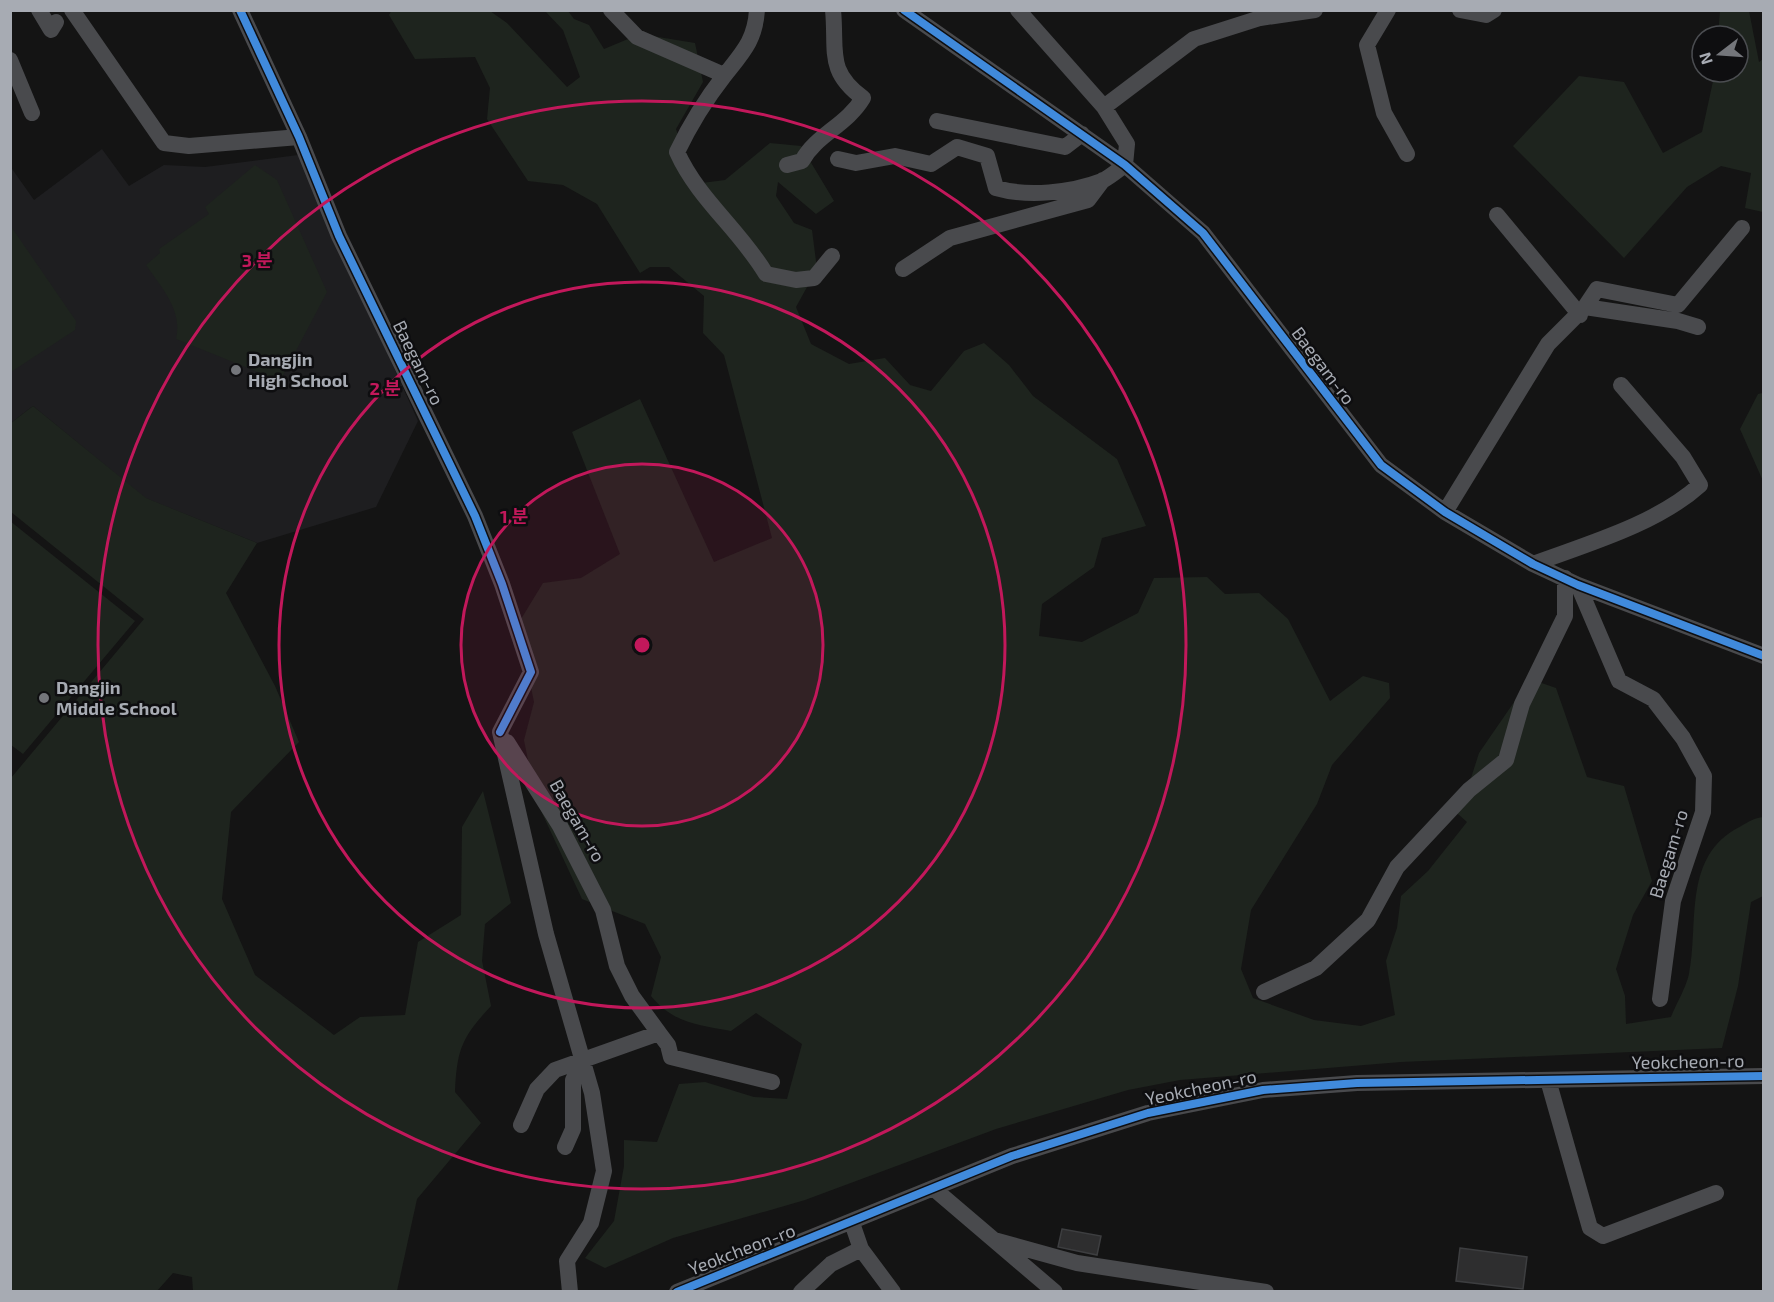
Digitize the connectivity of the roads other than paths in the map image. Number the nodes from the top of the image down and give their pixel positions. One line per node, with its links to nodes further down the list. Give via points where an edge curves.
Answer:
1 (39, 10): 14 (street, via 51,30)
2 (72, 10): 21 (street, via 164,143 189,146)
3 (240, 10): 21 (street, Baegam-ro)
4 (611, 10): 16 (street, via 637,37)
5 (757, 10): 16 (street, via 756,30 741,57)
6 (833, 10): 24 (street, via 836,72 862,98 855,110 810,146 801,161)
7 (1017, 10): 17 (street)
8 (1315, 10): 13 (street)
9 (1388, 10): 22 (street, via 1367,45 1384,113)
10 (1460, 10): 11 (street, via 1486,15)
11 (1494, 10)
12 (909, 12): 20 (street, Baegam-ro)
13 (1256, 14): 17 (street, via 1194,39)
14 (56, 22)
15 (10, 60): 18 (street)
16 (724, 75): 29 (street, via 677,152 684,167 766,274 796,280 814,278)
17 (1104, 107): 25 (street, via 1127,144)
18 (32, 113)
19 (937, 121): 20 (street, via 1065,147)
20 (1082, 134): 25 (street, Baegam-ro)
21 (299, 137): 38 (street, Baegam-ro, via 339,236 451,461 502,584 531,672)
22 (1407, 154)
23 (838, 159): 26 (street, via 856,163 895,156 931,164 957,147 987,156 996,188 1007,191 1064,191)
24 (787, 165)
25 (1125, 165): 26 (street); 34 (street, Baegam-ro, via 1203,233 1381,465)
26 (1103, 180): 30 (street, via 1088,200 950,238)
27 (1497, 215): 31 (street)
28 (1742, 228): 31 (street, via 1678,305 1597,289)
29 (832, 256)
30 (903, 269)
31 (1583, 311): 32 (street, via 1678,321); 34 (street, via 1548,344)
32 (1698, 327)
33 (1621, 385): 35 (street, via 1683,457 1701,485 1684,500 1602,539)
34 (1445, 513): 35 (street, Baegam-ro)
35 (1533, 564): 36 (street, Baegam-ro)
36 (1571, 582): 37 (street, Baegam-ro); 39 (street, via 1565,616 1521,705 1506,760 1469,790 1397,867 1368,920 1316,968); 40 (street, Baegam-ro, via 1619,681 1653,699 1683,738 1704,776 1703,812 1673,901)
37 (1764, 656)
38 (500, 732): 41 (street, Baegam-ro, via 560,826 603,910 617,966 632,996); 42 (street, via 546,934)
39 (1264, 992)
40 (1660, 999)
41 (659, 1033): 42 (street); 45 (street, Baegam-ro, via 668,1045 670,1057)
42 (582, 1060): 46 (street, via 555,1070 543,1082); 47 (street, via 573,1080 573,1129); 53 (street, via 592,1093 604,1171 591,1223 567,1261)
43 (1764, 1076): 44 (street, Yeokcheon-ro)
44 (1548, 1080): 48 (street, Yeokcheon-ro, via 1357,1083 1225,1096 1068,1136); 49 (street, via 1590,1228 1603,1236)
45 (772, 1082)
46 (521, 1125)
47 (565, 1147)
48 (933, 1188): 50 (street, Yeokcheon-ro); 51 (street)
49 (1716, 1192)
50 (852, 1223): 52 (street); 54 (street, Yeokcheon-ro)
51 (994, 1240): 57 (street); 58 (street, via 1077,1263)
52 (861, 1249): 55 (street, via 831,1264); 56 (street)
53 (570, 1292)
54 (677, 1292)
55 (801, 1292)
56 (893, 1292)
57 (1055, 1292)
58 (1266, 1292)

